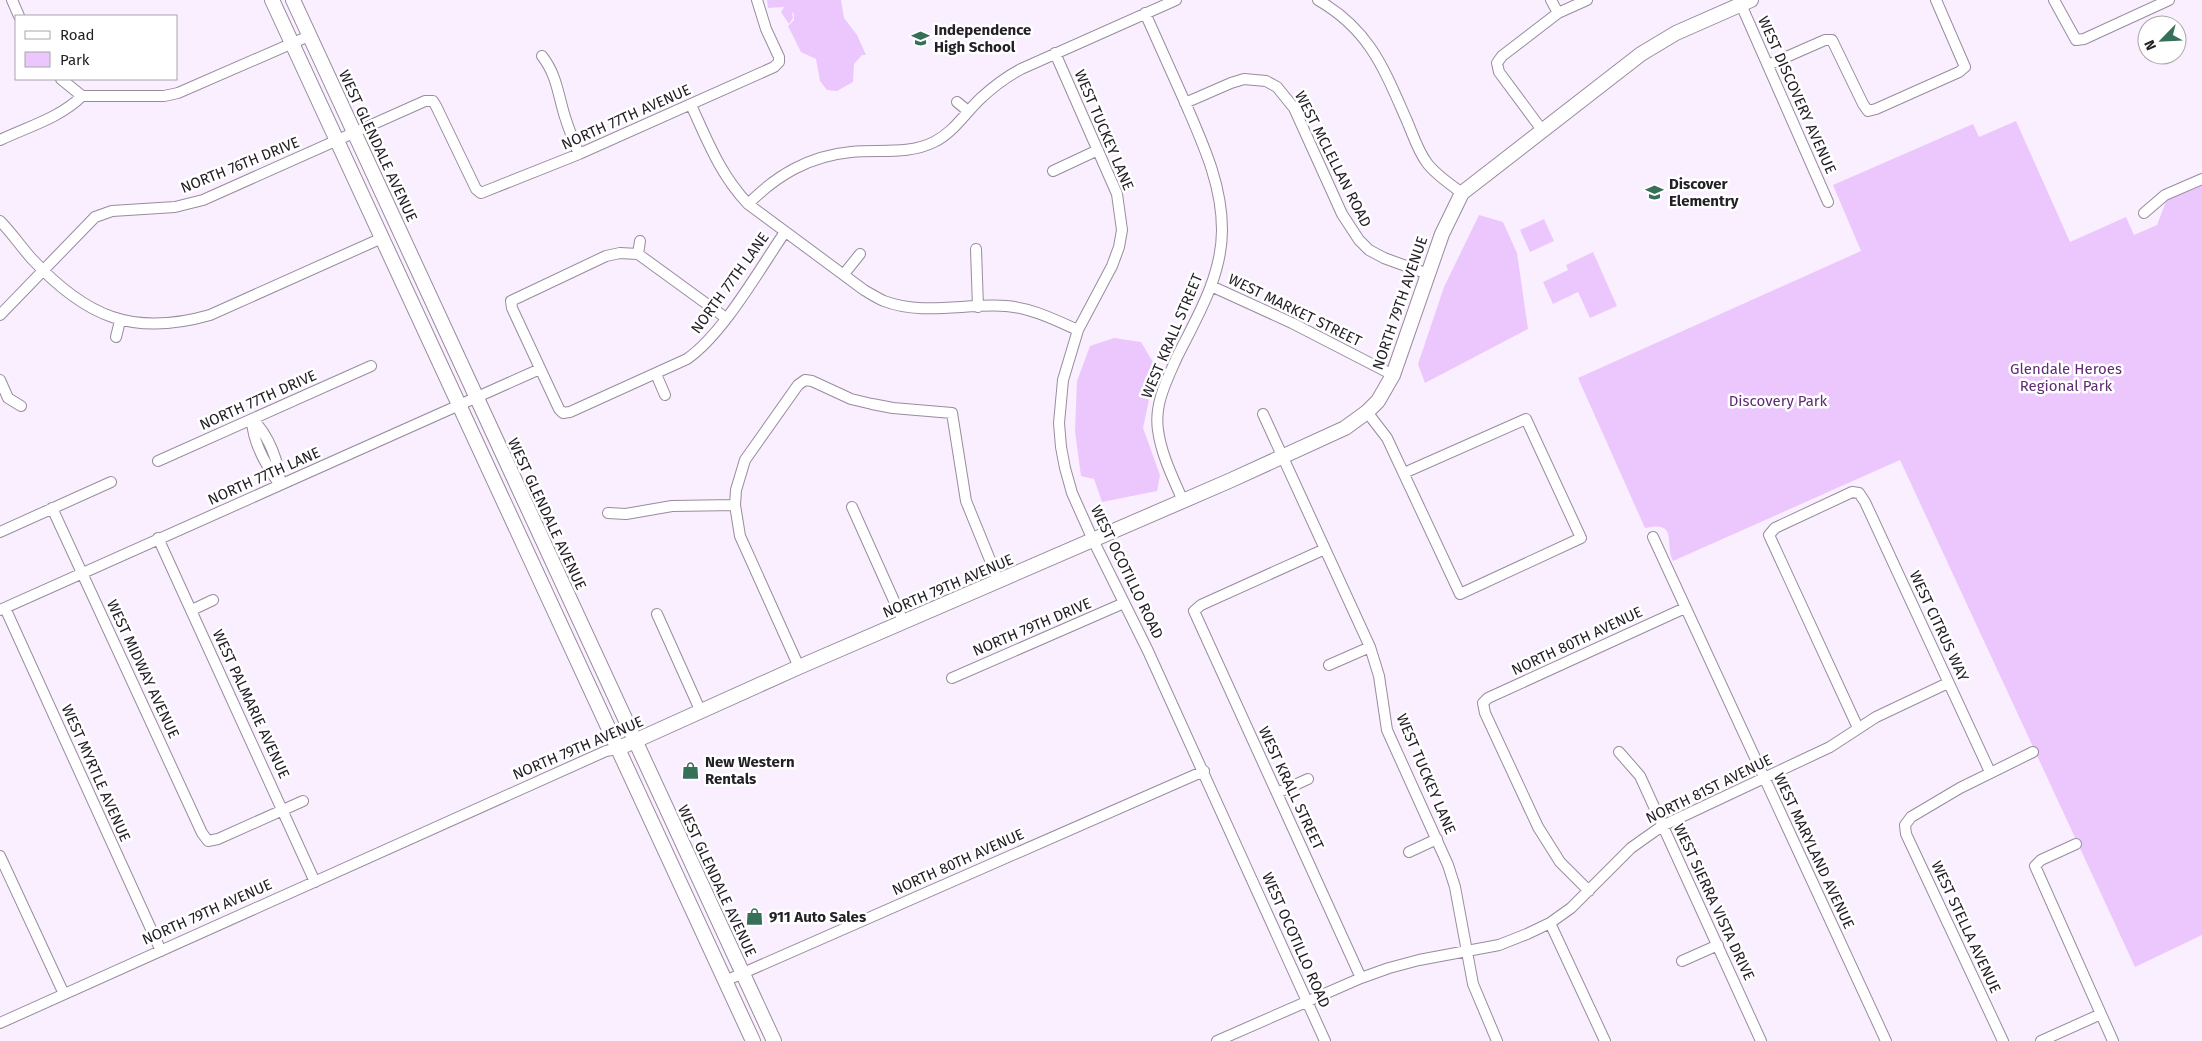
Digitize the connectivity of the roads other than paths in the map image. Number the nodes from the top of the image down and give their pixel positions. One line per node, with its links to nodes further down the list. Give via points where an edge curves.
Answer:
1 (12, 0): 15 (street)
2 (272, 0): 17 (main road)
3 (292, 0): 16 (main road, WEST GLENDALE AVENUE)
4 (757, 0): 25 (street, NORTH 77TH AVENUE, via 779,62)
5 (1176, 0): 13 (street)
6 (1318, 0): 36 (street, via 1353,25 1365,39 1392,87 1422,156 1436,174)
7 (1551, 0): 14 (street)
8 (1587, 0): 14 (street)
9 (1936, 0): 20 (street, via 1965,67 1868,111 1832,40 1825,40)
10 (2054, 0): 11 (street, via 2076,40)
11 (2169, 0)
12 (1744, 1): 20 (street, WEST DISCOVERY AVENUE); 27 (main road, NORTH 79TH AVENUE, via 1653,46)
13 (1145, 13): 18 (street); 24 (street, WEST KRALL STREET)
14 (1558, 13): 27 (street, via 1496,63 1499,72)
15 (19, 15)
16 (309, 36): 17 (street); 28 (main road, WEST GLENDALE AVENUE)
17 (292, 44): 22 (street, via 178,93 164,96); 30 (main road)
18 (1055, 54): 26 (street, via 999,82); 31 (street, WEST TUCKEY LANE)
19 (542, 56): 32 (street, via 550,65 557,83 564,116)
20 (1768, 65): 37 (street, WEST DISCOVERY AVENUE)
21 (62, 80): 22 (street)
22 (82, 96): 29 (street, via 60,112)
23 (957, 102): 26 (street)
24 (1185, 103): 49 (street, WEST MCLELLAN ROAD, via 1244,79 1266,81 1277,87 1294,108 1342,214 1358,240 1384,258); 50 (street, WEST KRALL STREET, via 1212,168 1220,207 1222,231)
25 (691, 105): 32 (street, NORTH 77TH AVENUE); 38 (street, via 720,169)
26 (968, 111): 38 (street, via 950,132 916,149 851,152 805,162 784,172)
27 (1542, 130): 36 (main road, NORTH 79TH AVENUE)
28 (354, 134): 30 (street, NORTH 76TH DRIVE); 35 (street, NORTH 76TH DRIVE, via 425,101 432,101 476,189); 63 (main road, WEST GLENDALE AVENUE)
29 (0, 140)
30 (337, 141): 42 (main road); 47 (street, NORTH 76TH DRIVE, via 190,204 103,214 86,225)
31 (1098, 150): 33 (street); 55 (street, WEST TUCKEY LANE, via 1117,194 1122,230 1112,266)
32 (579, 154): 35 (street, NORTH 77TH AVENUE)
33 (1053, 171)
34 (2202, 179): 39 (street, via 2165,195)
35 (481, 193)
36 (1462, 193): 49 (main road, NORTH 79TH AVENUE, via 1442,234)
37 (1828, 202)
38 (748, 204): 41 (street)
39 (2144, 213)
40 (0, 222): 47 (street)
41 (785, 232): 48 (street); 53 (street, NORTH 77TH LANE)
42 (382, 238): 54 (street, via 210,315 174,323); 65 (main road)
43 (640, 241): 45 (street)
44 (976, 249): 51 (street)
45 (638, 254): 53 (street); 58 (street, via 606,256 511,301)
46 (860, 254): 48 (street)
47 (44, 271): 52 (street, NORTH 76TH DRIVE); 54 (street, via 78,300)
48 (844, 274): 51 (street, via 884,301 908,307)
49 (1428, 274): 60 (main road, NORTH 79TH AVENUE)
50 (1211, 286): 60 (street, WEST MARKET STREET); 74 (street, WEST KRALL STREET, via 1169,375 1158,409 1157,428 1162,448)
51 (978, 307): 55 (street, via 1006,306 1034,311)
52 (0, 315)
53 (726, 318): 59 (street, NORTH 77TH LANE, via 700,350)
54 (120, 321): 56 (street)
55 (1078, 330): 82 (street, WEST OCOTILLO ROAD, via 1063,380 1059,423 1068,476)
56 (116, 337)
57 (371, 366): 68 (street, NORTH 77TH DRIVE)
58 (540, 369): 59 (street, NORTH 77TH LANE, via 563,413); 63 (street, NORTH 77TH LANE)
59 (656, 374): 62 (street)
60 (1393, 375): 66 (main road, NORTH 79TH AVENUE, via 1378,401)
61 (0, 380): 64 (street, via 8,398)
62 (665, 395)
63 (476, 398): 65 (street, NORTH 77TH LANE); 100 (main road, WEST GLENDALE AVENUE)
64 (21, 406)
65 (459, 406): 73 (street, NORTH 77TH LANE); 101 (main road)
66 (1367, 412): 69 (main road, NORTH 79TH AVENUE, via 1345,428); 71 (street, via 1383,430)
67 (1263, 414): 69 (street, WEST TUCKEY LANE)
68 (252, 419): 70 (street, NORTH 77TH DRIVE); 73 (street, via 252,430)
69 (1283, 457): 74 (main road, NORTH 79TH AVENUE); 83 (street, WEST TUCKEY LANE)
70 (158, 461)
71 (1404, 473): 71 (street, via 1460,594 1581,538 1526,419)
72 (111, 482): 77 (street)
73 (280, 485): 81 (street, NORTH 77TH LANE)
74 (1183, 501): 82 (main road, NORTH 79TH AVENUE)
75 (735, 505): 78 (street, via 672,506 626,514); 85 (street, via 737,482 744,460 805,380 851,399 893,408 952,413 966,501); 95 (street, via 740,536)
76 (852, 507): 92 (street)
77 (52, 508): 79 (street); 84 (street, WEST MIDWAY AVENUE)
78 (608, 513)
79 (0, 532)
80 (1653, 537): 88 (street, WEST MARYLAND AVENUE)
81 (158, 538): 84 (street, NORTH 77TH LANE); 90 (street, WEST PALMARIE AVENUE)
82 (1093, 540): 85 (main road, NORTH 79TH AVENUE); 87 (street, WEST OCOTILLO ROAD)
83 (1325, 549): 93 (street, WEST TUCKEY LANE); 108 (street, WEST KRALL STREET, via 1194,610)
84 (82, 572): 89 (street, NORTH 77TH LANE); 110 (street, WEST MIDWAY AVENUE, via 208,841)
85 (999, 582): 92 (main road, NORTH 79TH AVENUE)
86 (214, 600): 90 (street)
87 (1124, 603): 96 (street, NORTH 79TH DRIVE); 104 (street, WEST OCOTILLO ROAD)
88 (1685, 608): 106 (street, WEST MARYLAND AVENUE); 117 (street, NORTH 80TH AVENUE, via 1483,703 1538,827 1560,862)
89 (2, 609): 121 (street, WEST MYRTLE AVENUE)
90 (192, 610): 110 (street, WEST PALMARIE AVENUE)
91 (656, 614): 98 (street)
92 (904, 623): 95 (main road, NORTH 79TH AVENUE)
93 (1370, 647): 94 (street); 112 (street, WEST TUCKEY LANE, via 1379,676 1388,730)
94 (1329, 665)
95 (799, 667): 98 (main road, NORTH 79TH AVENUE)
96 (952, 678)
97 (1948, 683): 99 (street, NORTH 81ST AVENUE); 99 (street, WEST CITRUS WAY, via 1859,493 1852,492 1775,528 1769,535); 105 (street, WEST CITRUS WAY)
98 (701, 712): 100 (main road, NORTH 79TH AVENUE)
99 (1858, 728): 106 (street, NORTH 81ST AVENUE, via 1830,747)
100 (634, 742): 101 (main road, NORTH 79TH AVENUE); 123 (main road, WEST GLENDALE AVENUE)
101 (617, 749): 116 (street, NORTH 79TH AVENUE, via 606,751); 125 (main road)
102 (1619, 752): 111 (street, WEST SIERRA VISTA DRIVE, via 1640,776)
103 (2034, 752): 105 (street)
104 (1204, 771): 123 (street, NORTH 80TH AVENUE); 127 (street, WEST OCOTILLO ROAD)
105 (1990, 772): 138 (street, WEST STELLA AVENUE, via 1911,817 1905,825 1906,834)
106 (1764, 778): 111 (street, NORTH 81ST AVENUE); 137 (street, WEST MARYLAND AVENUE)
107 (1308, 779): 108 (street)
108 (1277, 793): 124 (street, WEST KRALL STREET)
109 (303, 801): 110 (street)
110 (283, 810): 116 (street, WEST PALMARIE AVENUE)
111 (1662, 826): 117 (street, NORTH 81ST AVENUE, via 1631,848); 119 (street, WEST SIERRA VISTA DRIVE)
112 (1437, 839): 114 (street); 120 (street, WEST TUCKEY LANE, via 1455,888)
113 (2076, 844): 128 (street, via 2035,866)
114 (1409, 852)
115 (0, 856): 126 (street)
116 (316, 882): 121 (street, NORTH 79TH AVENUE)
117 (1589, 891): 118 (street, NORTH 81ST AVENUE)
118 (1550, 923): 120 (street, NORTH 81ST AVENUE, via 1513,941); 135 (street)
119 (1718, 945): 122 (street); 136 (street, WEST SIERRA VISTA DRIVE)
120 (1466, 950): 124 (street, NORTH 81ST AVENUE, via 1401,964); 131 (street, WEST TUCKEY LANE, via 1476,993)
121 (161, 951): 126 (street, NORTH 79TH AVENUE)
122 (1682, 961)
123 (742, 974): 125 (street, NORTH 80TH AVENUE); 130 (main road, WEST GLENDALE AVENUE)
124 (1361, 978): 127 (street, NORTH 81ST AVENUE)
125 (725, 981): 132 (main road)
126 (64, 994): 129 (street, NORTH 79TH AVENUE)
127 (1307, 1002): 133 (street, NORTH 81ST AVENUE); 134 (street, WEST OCOTILLO ROAD)
128 (2101, 1014): 139 (street); 140 (street)
129 (0, 1023)
130 (772, 1037): 132 (street)
131 (1496, 1040)
132 (754, 1041)
133 (1217, 1041)
134 (1325, 1041)
135 (1605, 1041)
136 (1761, 1041)
137 (1886, 1041)
138 (2003, 1041)
139 (2041, 1041)
140 (2113, 1041)

